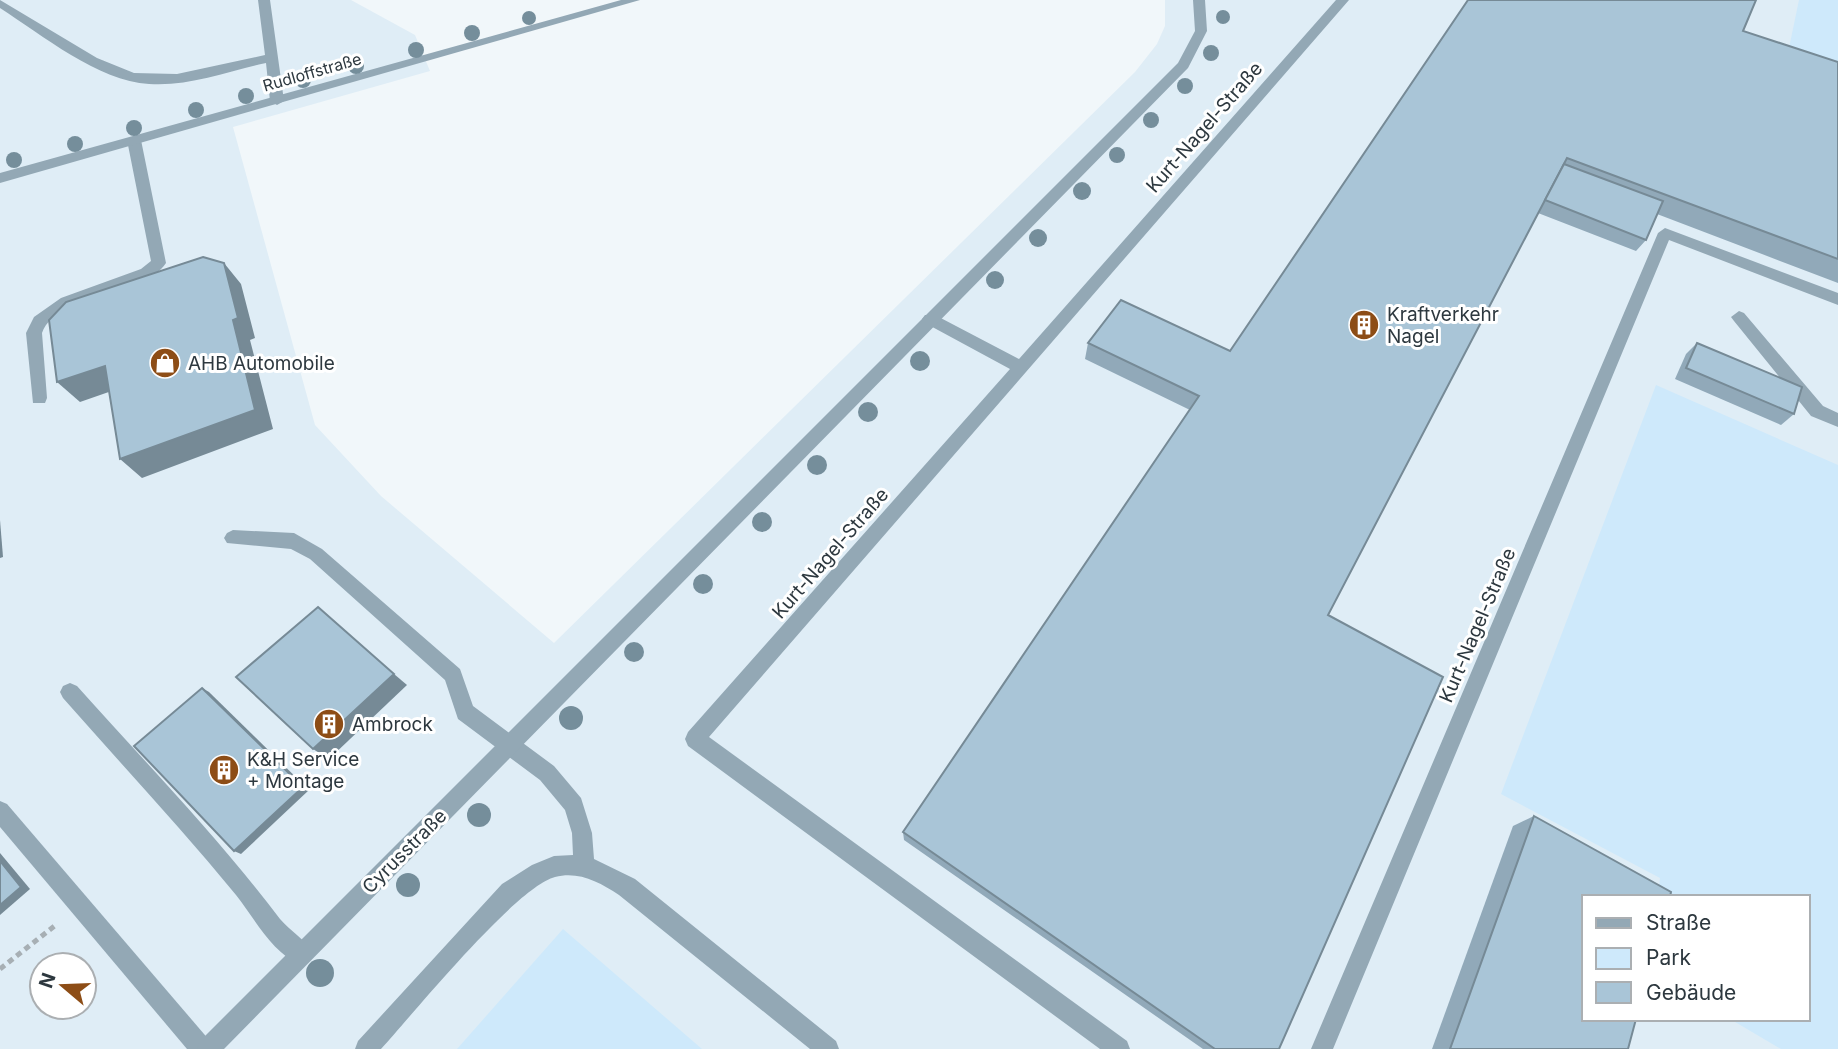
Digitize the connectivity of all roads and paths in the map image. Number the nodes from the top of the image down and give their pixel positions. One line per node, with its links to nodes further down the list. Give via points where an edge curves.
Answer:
1 (264, 0): 6 (street)
2 (634, 0): 7 (street, Rudloffstraße)
3 (1199, 0): 12 (street, via 1201,31 1183,65)
4 (1343, 0): 13 (street, Kurt-Nagel-Straße)
5 (0, 3): 6 (street, via 95,61 135,78 167,79)
6 (269, 58): 7 (street)
7 (276, 101): 8 (street, Rudloffstraße)
8 (134, 140): 9 (street, Rudloffstraße); 14 (street, via 159,263 145,273 66,302 40,321 34,333)
9 (0, 178)
10 (1838, 299): 29 (street, Kurt-Nagel-Straße, via 1665,233)
11 (1739, 317): 15 (street, via 1817,411)
12 (930, 319): 13 (street); 18 (street, Cyrusstraße)
13 (1020, 368): 28 (street, Kurt-Nagel-Straße, via 695,739)
14 (39, 398)
15 (1838, 420)
16 (233, 538): 18 (street, via 294,541 316,554 453,675 465,712)
17 (70, 692): 22 (street)
18 (509, 744): 20 (street, via 547,772 574,805); 22 (street, Cyrusstraße)
19 (0, 811): 21 (street)
20 (584, 865): 26 (street, via 562,864 535,872 510,892); 27 (street, via 627,887)
21 (79, 905): 23 (path); 24 (street)
22 (301, 954): 25 (street, Cyrusstraße)
23 (0, 969)
24 (202, 1049)
25 (208, 1049)
26 (366, 1049)
27 (828, 1049)
28 (1119, 1049)
29 (1322, 1049)

